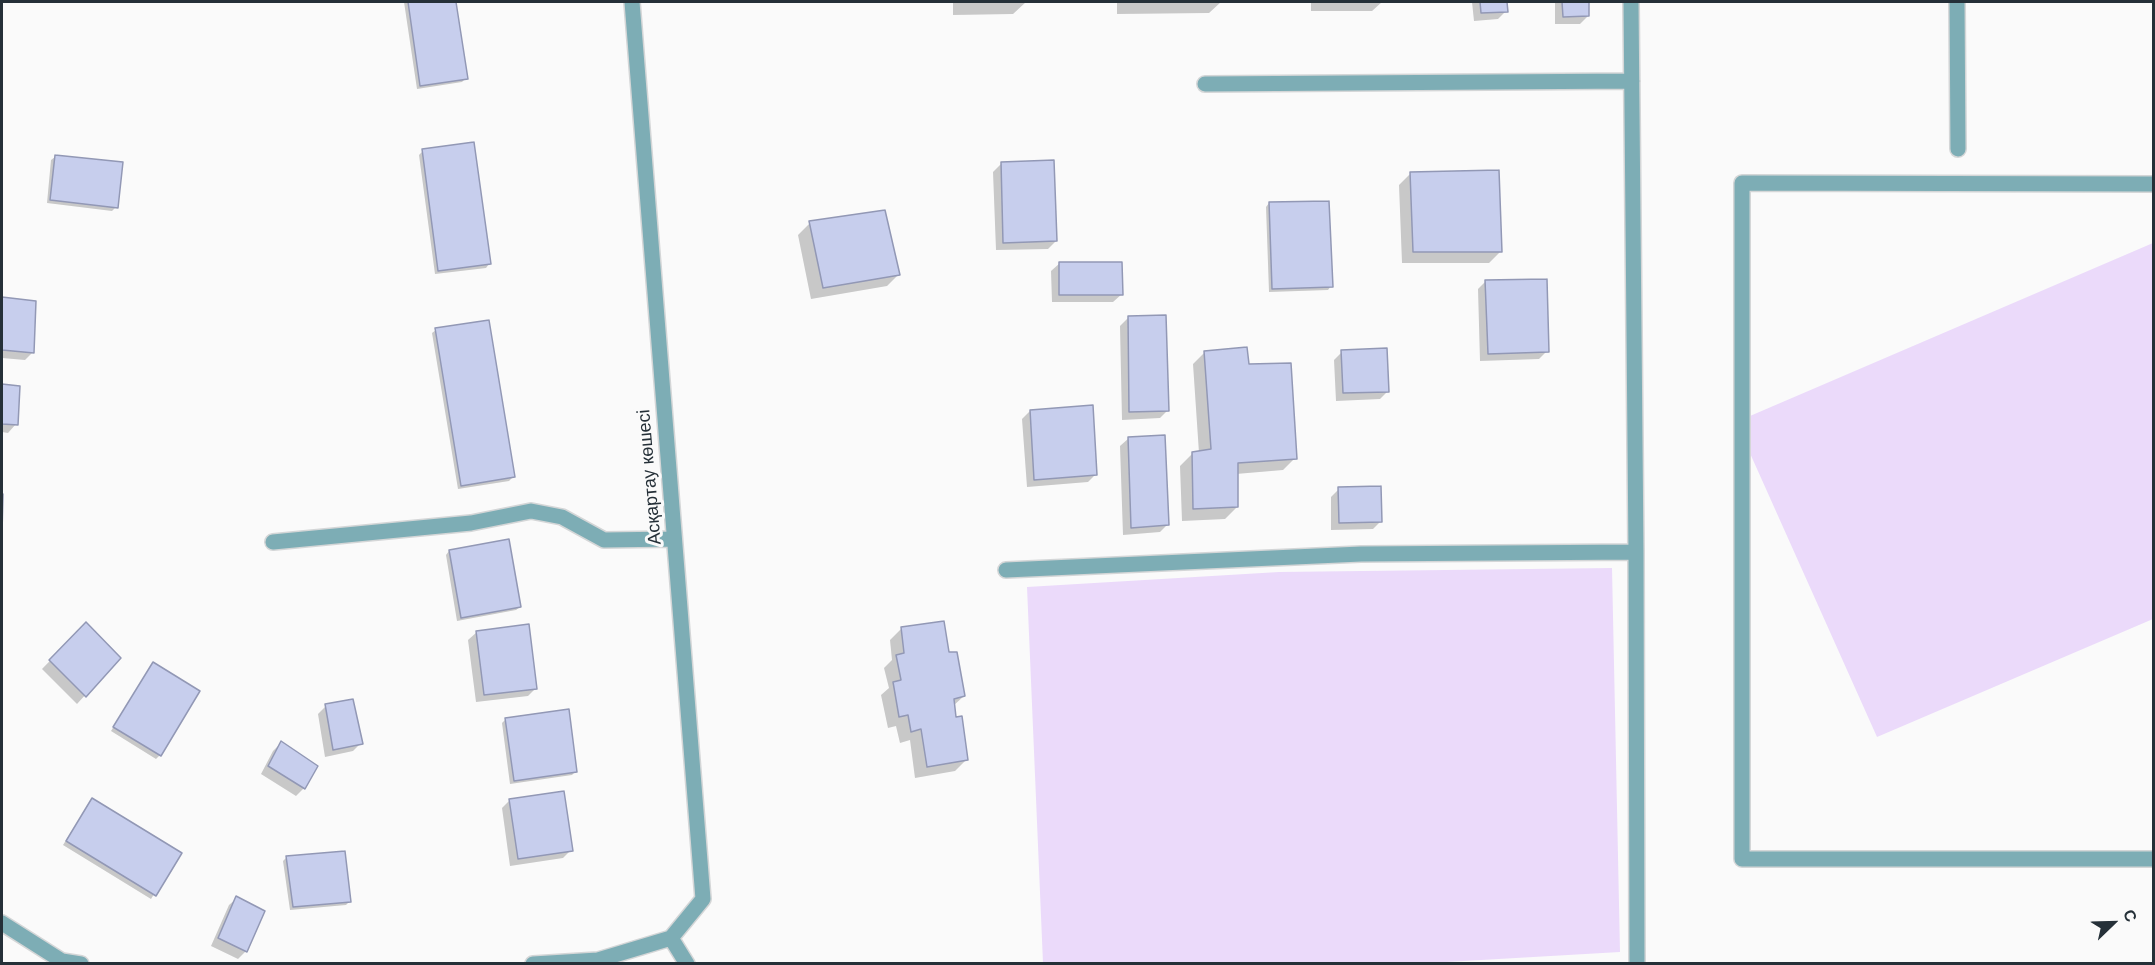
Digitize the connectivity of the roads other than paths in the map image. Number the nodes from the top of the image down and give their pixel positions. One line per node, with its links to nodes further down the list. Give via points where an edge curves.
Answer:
1 (632, 2): 8 (street, Асқартау көшесі)
2 (1631, 2): 4 (street)
3 (1957, 2): 6 (street)
4 (1632, 81): 5 (street); 10 (street)
5 (1205, 84)
6 (1958, 149)
7 (2154, 184): 12 (street, via 1742,183 1742,859)
8 (674, 539): 9 (street, via 604,540 562,517 531,511 471,523); 14 (street, Асқартау көшесі, via 703,899)
9 (273, 542)
10 (1636, 552): 11 (street, via 1362,554); 18 (street)
11 (1006, 570)
12 (2154, 859)
13 (2, 923): 15 (street, via 62,961)
14 (671, 938): 16 (street, via 598,960); 17 (street)
15 (81, 963)
16 (533, 963)
17 (687, 963)
18 (1637, 963)

